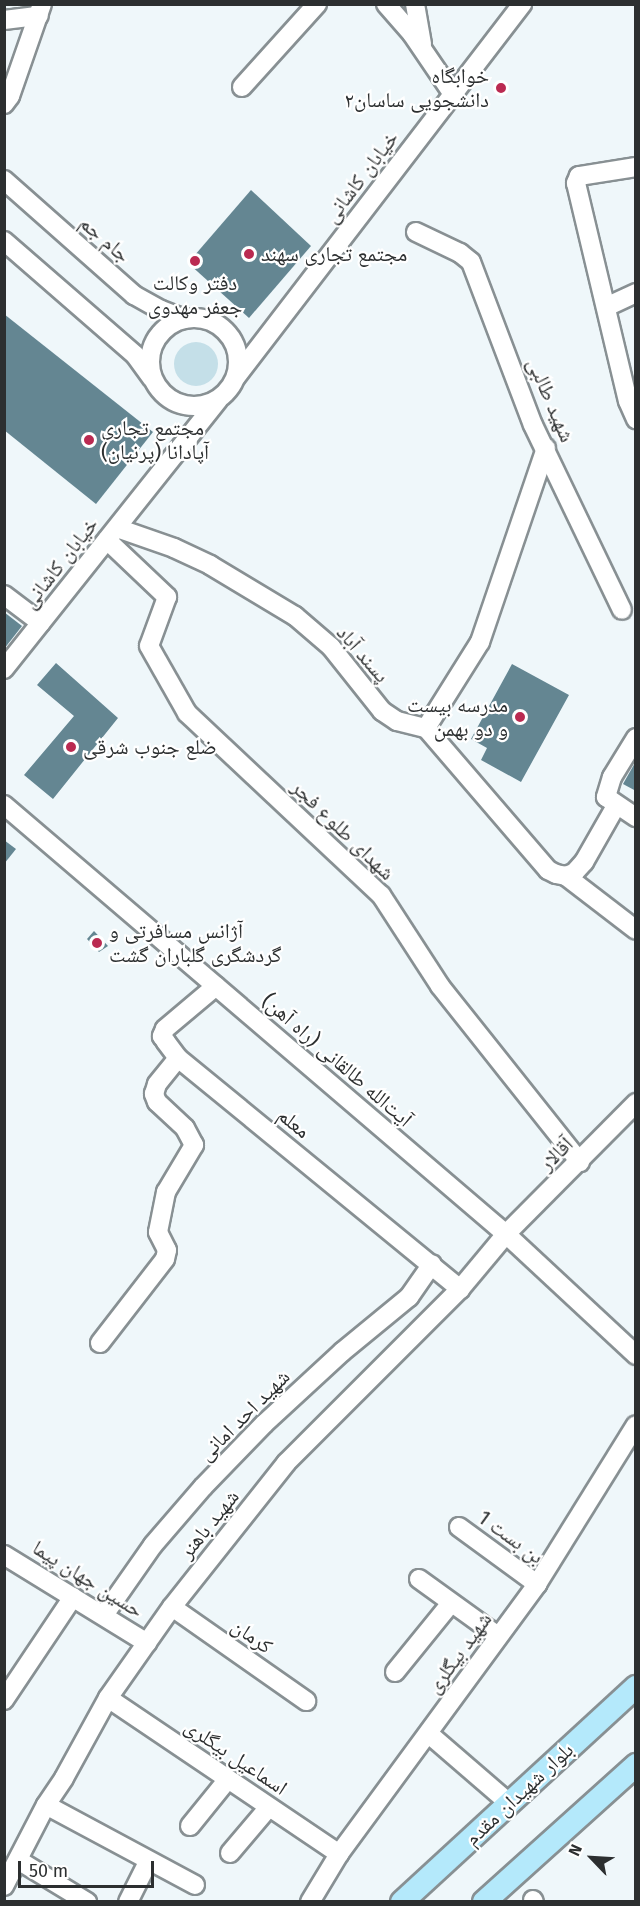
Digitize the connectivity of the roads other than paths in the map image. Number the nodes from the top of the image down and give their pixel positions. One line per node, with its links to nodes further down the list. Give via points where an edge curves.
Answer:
1 (317, 4): 8 (street)
2 (386, 4): 7 (street)
3 (415, 4): 7 (street)
4 (522, 4): 9 (street, خیابان کاشانی)
5 (41, 10): 6 (street); 10 (street)
6 (4, 20)
7 (423, 50): 9 (street)
8 (242, 87)
9 (453, 94): 18 (street, خیابان کاشانی)
10 (4, 104)
11 (636, 167): 16 (street, via 579,176 576,183)
12 (4, 180): 17 (street, جام جم, via 134,295)
13 (416, 232): 22 (street, شهید طالبی, via 471,262 533,424)
14 (4, 241): 19 (street, via 135,355)
15 (636, 293): 16 (street)
16 (606, 306): 21 (street)
17 (184, 319): 18 (street, via 199,318 224,329 237,351); 19 (street, via 164,330 151,349)
18 (236, 377): 20 (street)
19 (152, 379): 20 (street, via 172,402 188,407)
20 (218, 400): 23 (street, خیابان کاشانی)
21 (636, 420)
22 (546, 448): 25 (street, شهید طالبی); 28 (street, via 480,642)
23 (112, 534): 26 (street, خیابان کاشانی); 28 (street, پسند آباد, via 174,548 295,616 331,647 382,711 398,721); 38 (street, شهدای طلوع فجر, via 167,597 149,646 187,713 381,895 440,986)
24 (4, 595): 26 (street)
25 (622, 610)
26 (41, 623): 27 (street, خیابان کاشانی)
27 (4, 669)
28 (426, 728): 33 (street, via 548,870)
29 (636, 738): 31 (street, via 612,777 607,800)
30 (4, 805): 35 (street, (راه آهن) آیت‌الله طالقانی)
31 (616, 806): 32 (street); 33 (street, via 584,862)
32 (636, 817)
33 (566, 876): 34 (street)
34 (636, 930)
35 (216, 986): 36 (street, معلم, via 165,1029 162,1036); 39 (street, (راه آهن) آیت‌الله طالقانی)
36 (178, 1058): 40 (street, معلم); 42 (street, via 157,1083 154,1094 157,1102 185,1128 194,1145 166,1192 158,1232 167,1250 165,1259)
37 (636, 1103): 38 (street, آقالار)
38 (580, 1162): 39 (street, آقالار)
39 (506, 1234): 41 (street, شهید باهنر); 43 (street, (راه آهن) آیت‌الله طالقانی)
40 (432, 1264): 41 (street, معلم); 52 (street, شهید احد امانی, via 409,1297 272,1416 203,1487 153,1545)
41 (460, 1289): 51 (street, شهید باهنر, via 286,1463)
42 (100, 1343)
43 (636, 1355)
44 (636, 1425): 48 (street, شهید بیگلری)
45 (459, 1527): 48 (street, بن بست 1)
46 (4, 1555): 49 (street, حسین جهان پیما)
47 (419, 1579): 50 (street)
48 (537, 1584): 53 (street, شهید بیگلری)
49 (73, 1596): 52 (street, حسین جهان پیما); 58 (street)
50 (451, 1603): 53 (street); 55 (street)
51 (172, 1607): 54 (street, شهید باهنر); 59 (street, کرمان)
52 (104, 1615): 54 (street, حسین جهان پیما)
53 (498, 1636): 60 (street, شهید بیگلری)
54 (147, 1642): 57 (street, شهید باهنر)
55 (395, 1672)
56 (636, 1687): 63 (main road, بلوار شهیدان مقدم)
57 (108, 1698): 62 (street, اسماعیل بیگلری); 64 (street, شهید باهنر)
58 (4, 1700)
59 (306, 1701)
60 (429, 1734): 63 (street); 68 (street, شهید بیگلری)
61 (636, 1765): 77 (main road)
62 (228, 1779): 65 (street, اسماعیل بیگلری); 66 (street)
63 (509, 1803): 76 (main road, بلوار شهیدان مقدم)
64 (46, 1805): 69 (street, شهید باهنر); 70 (street)
65 (269, 1807): 67 (street); 68 (street, اسماعیل بیگلری)
66 (190, 1826)
67 (231, 1853)
68 (339, 1854): 75 (street, شهید بیگلری)
69 (18, 1860): 72 (street, شهید باهنر); 73 (street)
70 (148, 1862): 71 (street); 74 (street)
71 (195, 1885)
72 (4, 1886)
73 (87, 1902)
74 (128, 1902)
75 (310, 1902)
76 (402, 1902)
77 (484, 1902)

